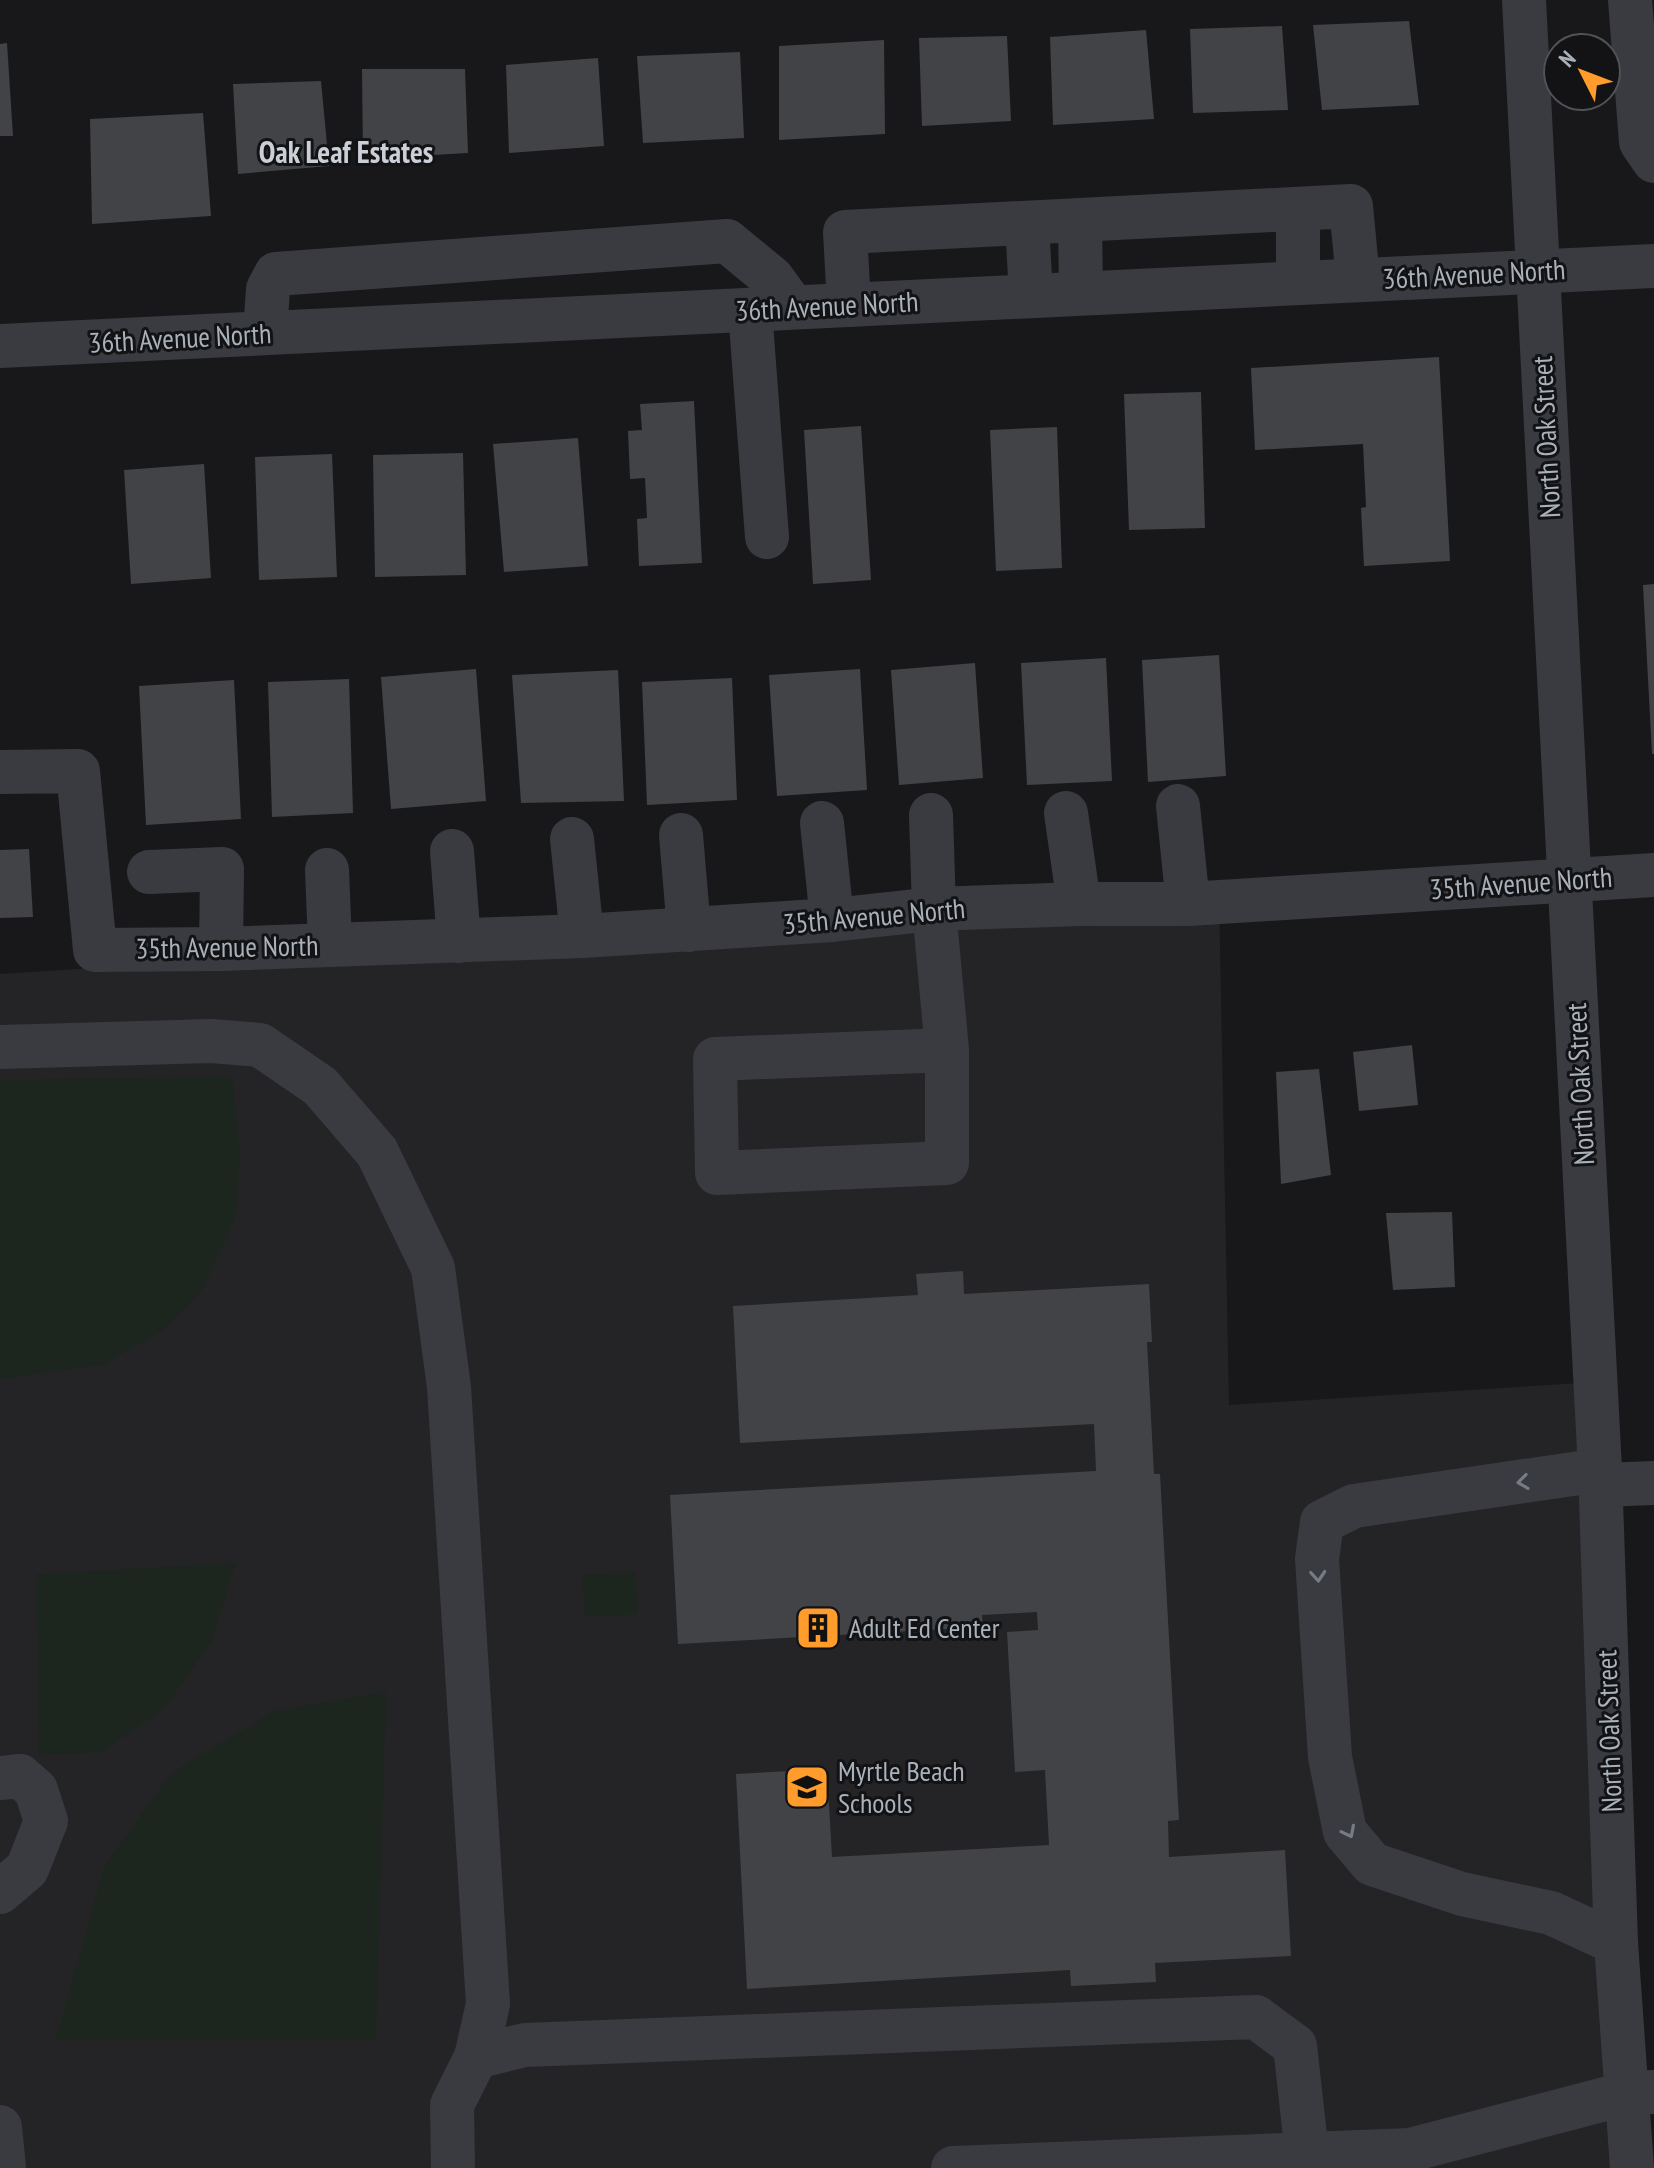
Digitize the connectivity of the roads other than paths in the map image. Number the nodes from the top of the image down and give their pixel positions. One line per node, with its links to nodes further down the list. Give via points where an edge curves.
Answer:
1 (1524, 0): 10 (street, North Oak Street)
2 (1630, 0): 3 (street, via 1641,142)
3 (1654, 161)
4 (1298, 209): 5 (street); 11 (street, via 1351,206); 12 (street)
5 (1080, 220): 6 (street); 13 (street)
6 (1027, 223): 14 (street); 15 (street, via 845,232)
7 (529, 257): 8 (street); 16 (street, via 727,241 772,278); 18 (street)
8 (486, 260): 19 (street); 20 (street, via 276,274 268,289)
9 (1654, 266): 10 (street, 36th Avenue North)
10 (1537, 271): 11 (street, 36th Avenue North); 34 (street, North Oak Street)
11 (1358, 280): 12 (street, 36th Avenue North)
12 (1298, 283): 13 (street, 36th Avenue North)
13 (1081, 293): 14 (street, 36th Avenue North)
14 (1031, 296): 15 (street, 36th Avenue North)
15 (849, 305): 16 (street, 36th Avenue North)
16 (793, 307): 17 (street, 36th Avenue North)
17 (750, 310): 18 (street, 36th Avenue North); 22 (street)
18 (533, 320): 19 (street, 36th Avenue North)
19 (487, 322): 20 (street, 36th Avenue North)
20 (265, 333): 21 (street, 36th Avenue North)
21 (0, 346)
22 (767, 537)
23 (0, 772): 43 (street, 35th Avenue North, via 78,771 95,950)
24 (1178, 806): 36 (street)
25 (1066, 813): 35 (street)
26 (931, 815): 37 (street)
27 (822, 823): 38 (street)
28 (681, 835): 39 (street)
29 (572, 839): 40 (street)
30 (452, 851): 41 (street)
31 (327, 870): 42 (street)
32 (149, 872): 43 (street, via 222,869)
33 (1654, 875): 34 (street, 35th Avenue North)
34 (1569, 879): 36 (street, 35th Avenue North); 46 (street, North Oak Street)
35 (1079, 904): 36 (street, 35th Avenue North); 37 (street, 35th Avenue North)
36 (1188, 904)
37 (934, 909): 38 (street, 35th Avenue North); 45 (street)
38 (832, 920): 39 (street, 35th Avenue North)
39 (689, 930): 40 (street, 35th Avenue North)
40 (582, 936): 41 (street, 35th Avenue North)
41 (459, 941): 42 (street, 35th Avenue North)
42 (330, 945): 43 (street, 35th Avenue North)
43 (221, 949)
44 (0, 1047): 51 (street, via 211,1041 260,1045 320,1086 377,1152 433,1268 449,1387 488,2004)
45 (947, 1050): 45 (street, via 947,1163 717,1173 715,1059)
46 (1600, 1478): 47 (street); 50 (street, North Oak Street); 50 (street, one-way to 50, via 1354,1506 1322,1522 1317,1559 1330,1757 1345,1832 1372,1864 1462,1894 1551,1913)
47 (1654, 1483)
48 (0, 1778): 49 (street, via 20,1776 36,1790 46,1821 27,1869)
49 (0, 1893)
50 (1616, 1943): 52 (street, North Oak Street)
51 (476, 2057): 54 (street, via 525,2045 1256,2017 1295,2046); 57 (street, via 452,2105)
52 (1641, 2093): 55 (street); 59 (street, North Oak Street)
53 (0, 2127): 56 (street)
54 (1307, 2154): 55 (street); 58 (street)
55 (1410, 2159)
56 (4, 2168)
57 (453, 2168)
58 (953, 2168)
59 (1632, 2168)

